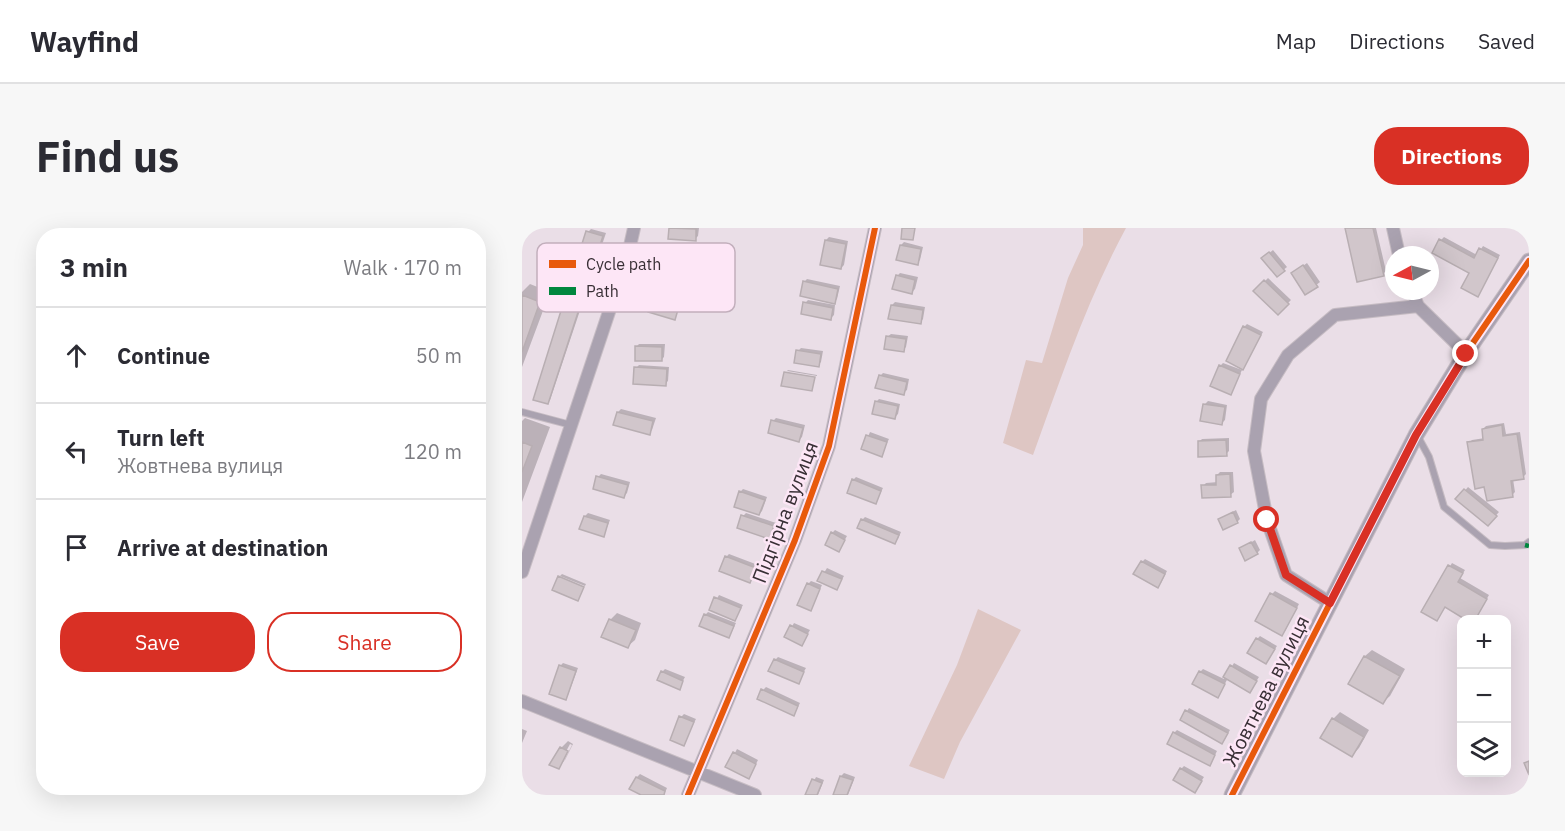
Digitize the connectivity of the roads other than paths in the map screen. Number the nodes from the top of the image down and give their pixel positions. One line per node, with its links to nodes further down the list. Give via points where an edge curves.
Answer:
1 (634, 228): 4 (street)
2 (875, 228): 18 (street, Підгірна вулиця, via 829,446 795,540)
3 (1393, 228): 5 (street)
4 (631, 243)
5 (1397, 246)
6 (1529, 261): 10 (street, Жовтнева вулиця)
7 (1416, 300): 8 (street)
8 (1418, 306): 10 (street); 16 (street, via 1335,315 1288,355 1261,399 1254,450 1267,520 1286,575)
9 (609, 312): 12 (street)
10 (1466, 354): 13 (street, Жовтнева вулиця)
11 (522, 412): 12 (lane)
12 (571, 425): 15 (street)
13 (1416, 435): 14 (lane, via 1429,457 1444,507 1490,545); 16 (street, Жовтнева вулиця)
14 (1529, 542)
15 (522, 572)
16 (1330, 603): 19 (street, Жовтнева вулиця)
17 (522, 701): 18 (street)
18 (698, 771): 20 (street, Підгірна вулиця); 21 (street)
19 (1233, 794)
20 (688, 795)
21 (755, 795)

